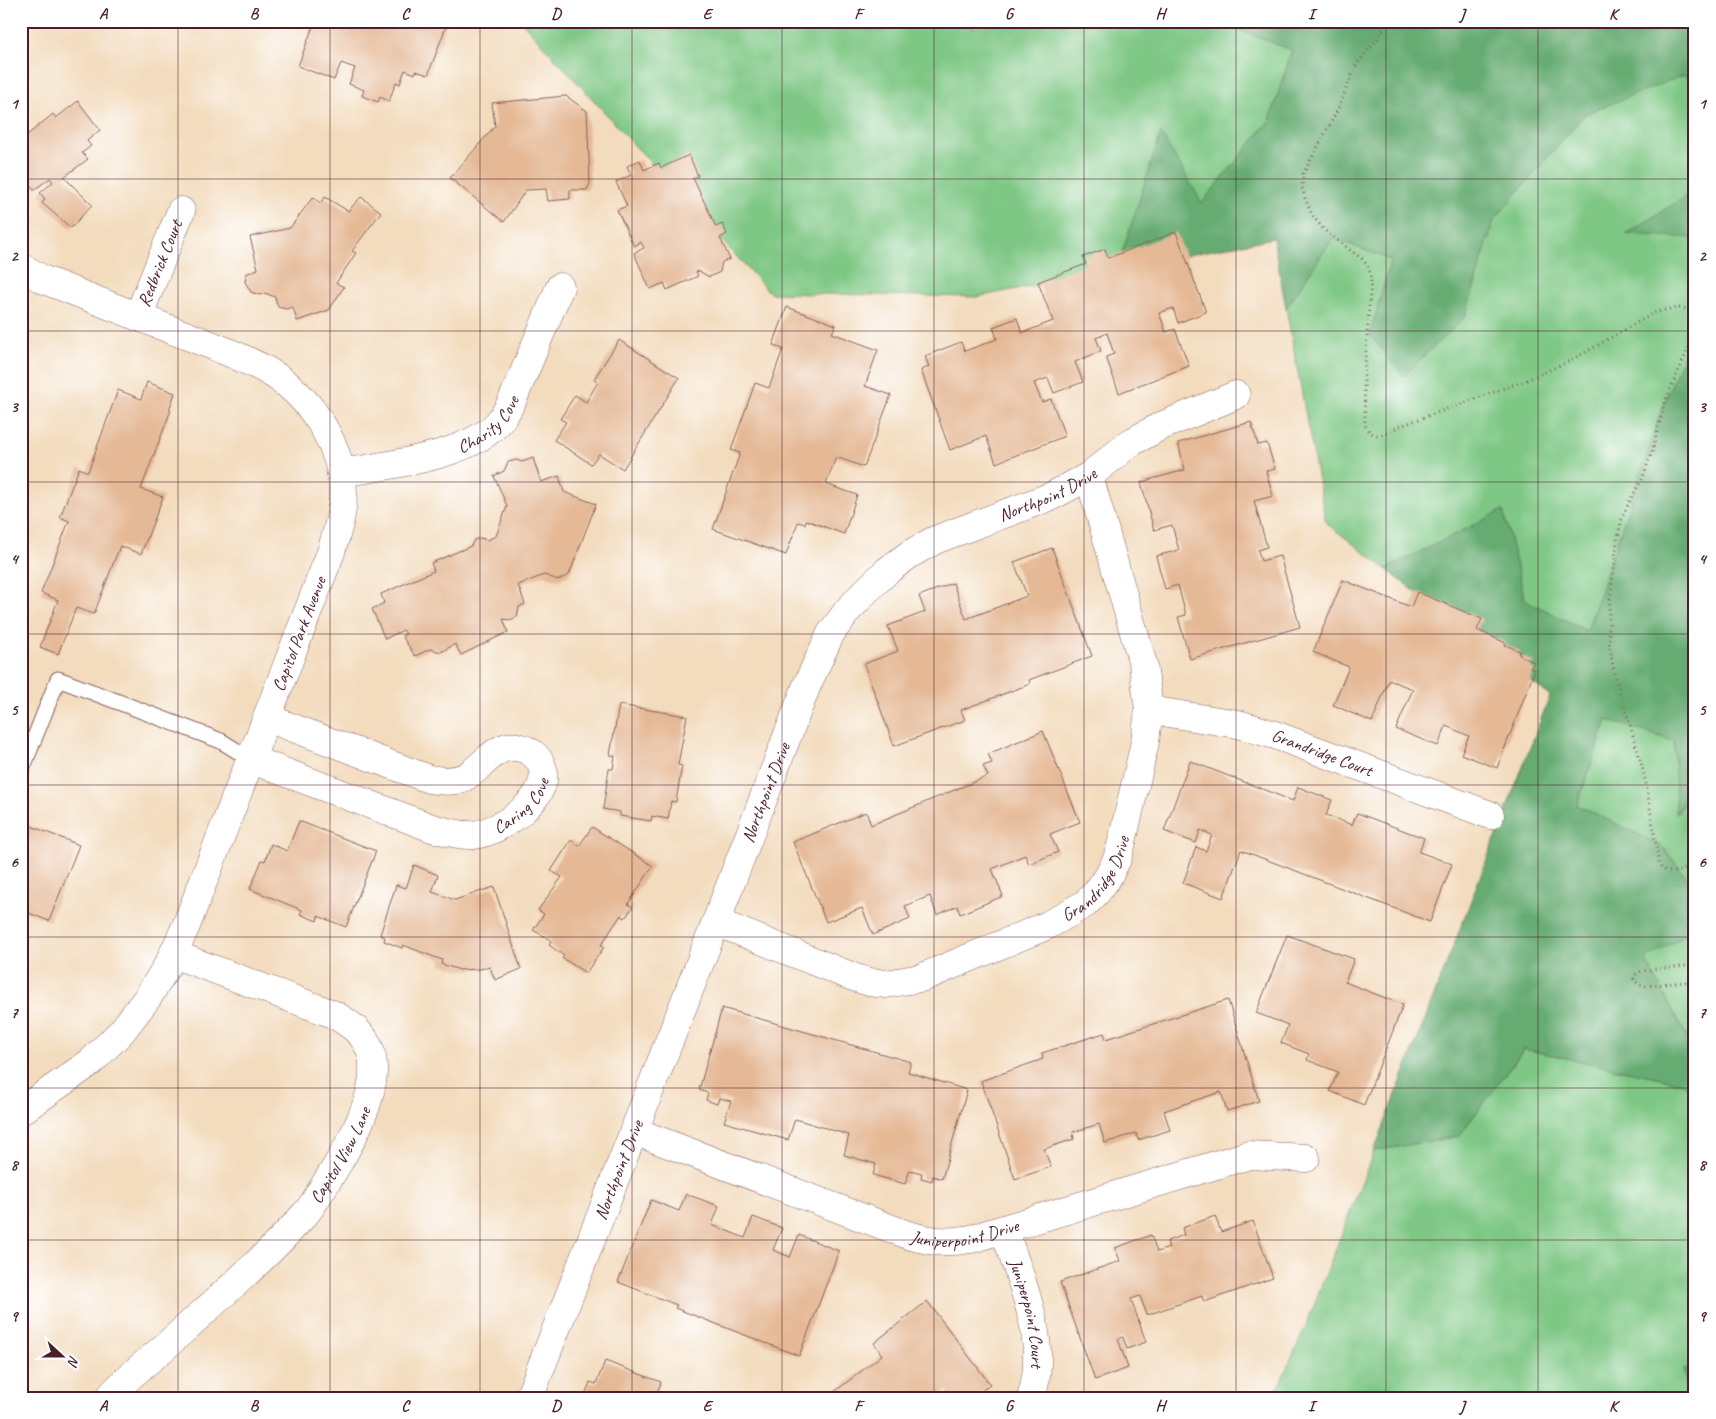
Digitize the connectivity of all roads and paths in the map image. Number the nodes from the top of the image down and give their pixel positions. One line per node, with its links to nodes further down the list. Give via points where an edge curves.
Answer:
1 (1388, 21): 5 (path, via 1356,65 1338,109 1303,174 1302,187 1312,215 1324,230 1362,259 1370,271 1364,377 1365,425 1368,431 1373,435 1386,434 1527,380 1570,361 1654,313 1686,308)
2 (180, 211): 6 (street, Redbrick Court)
3 (21, 267): 6 (street, Capitol Park Avenue, via 42,279)
4 (560, 287): 9 (street, Charity Cove, via 512,401 502,419 485,434 440,454)
5 (1695, 314)
6 (138, 317): 9 (street, Capitol Park Avenue, via 232,354 266,370 289,386 314,412 329,438)
7 (1695, 334): 16 (path, via 1665,401 1641,482 1622,518 1609,610 1609,643 1614,672 1646,783 1659,863 1662,869 1674,872)
8 (1236, 396): 10 (street, Northpoint Drive, via 1159,427 1130,443)
9 (341, 473): 12 (street, Capitol Park Avenue, via 343,497 332,552)
10 (1088, 476): 11 (street, Grandridge Drive, via 1143,664); 17 (street, Northpoint Drive, via 1052,496 935,540 886,571 848,610 831,633 807,685)
11 (1149, 710): 15 (street, Grandridge Court, via 1238,724 1275,735); 17 (street, Grandridge Drive, via 1145,742 1117,860 1096,893 1048,925 921,978 886,984 853,977)
12 (267, 718): 13 (street, Capitol Park Avenue); 13 (street, Caring Cove, via 429,779 445,781 476,771 498,750 519,747 539,760 544,770 543,782 538,794 511,820 492,831 454,834)
13 (250, 759): 14 (lane, via 221,741 58,678); 18 (street, Capitol Park Avenue)
14 (21, 772)
15 (1490, 815)
16 (1695, 865)
17 (716, 922): 22 (street, Northpoint Drive)
18 (173, 954): 21 (street, Capitol Park Avenue, via 148,997 122,1031 90,1062); 25 (street, Capitol View Lane, via 333,1014 348,1023 368,1044 373,1071 370,1093 350,1140 307,1213)
19 (1695, 963): 20 (path, via 1678,968 1644,969 1635,975 1634,980 1644,986)
20 (1695, 981)
21 (21, 1111)
22 (634, 1131): 24 (street, Juniperpoint Drive, via 929,1241 949,1243); 26 (street, Northpoint Drive)
23 (1306, 1158): 24 (street, Juniperpoint Drive, via 1249,1155)
24 (1004, 1229): 27 (street, Juniperpoint Court, via 1037,1341 1037,1366)
25 (109, 1398)
26 (529, 1398)
27 (1031, 1398)

